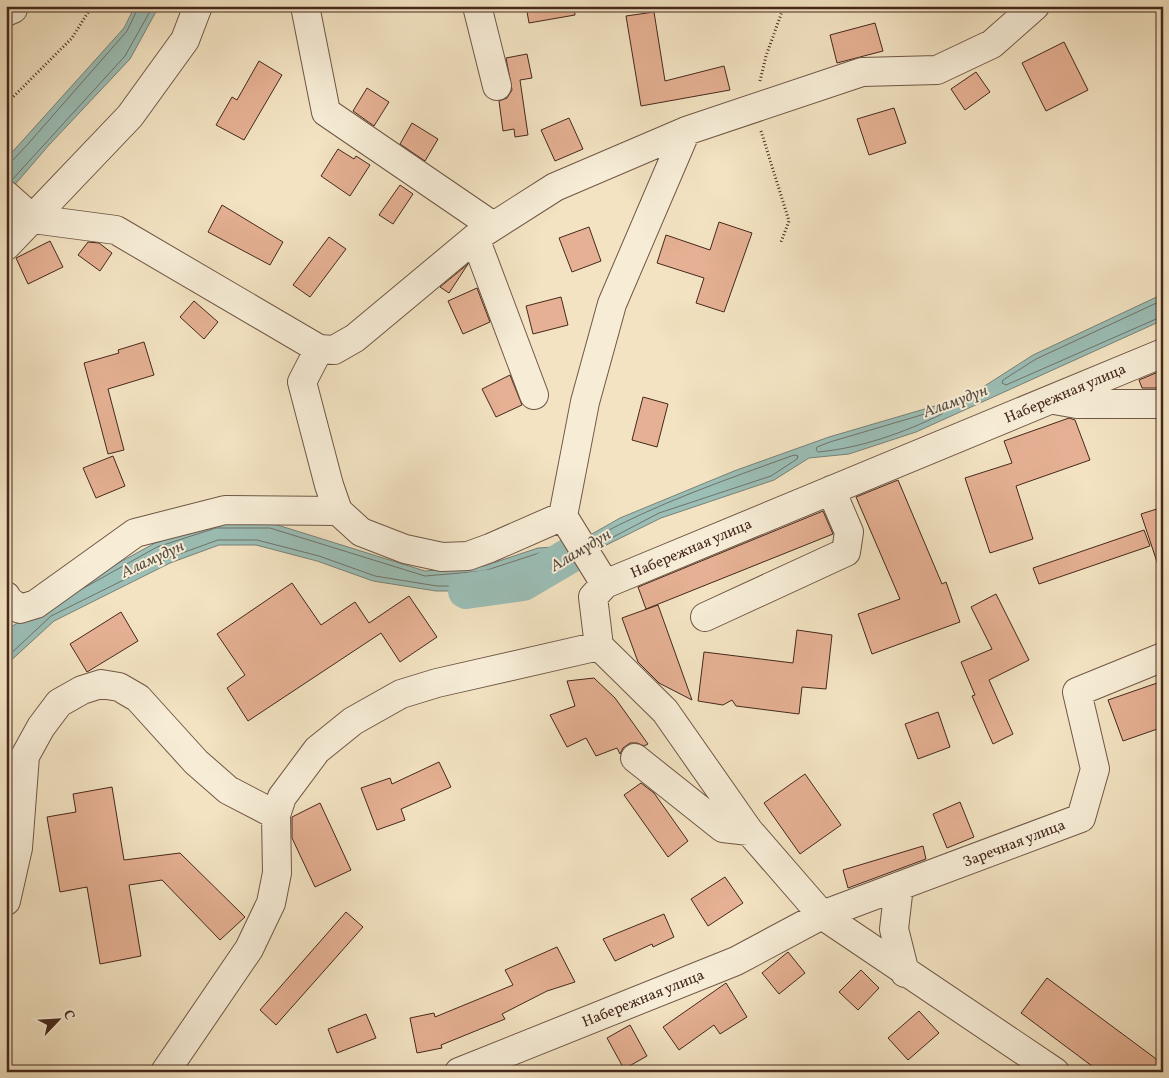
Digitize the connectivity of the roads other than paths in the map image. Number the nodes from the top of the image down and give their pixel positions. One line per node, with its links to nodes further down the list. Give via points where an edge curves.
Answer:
1 (198, 6): 7 (street, via 185,40 130,116)
2 (305, 6): 8 (street, via 326,112)
3 (477, 6): 5 (street)
4 (1035, 6): 6 (street, via 992,44 937,70 862,72)
5 (497, 86)
6 (686, 132): 8 (street, via 555,187); 17 (street, via 612,304 586,402)
7 (19, 206): 9 (street); 10 (street, via 116,230)
8 (484, 232): 10 (street, via 355,338 334,350); 12 (street)
9 (6, 246)
10 (319, 350): 16 (street, via 302,382 328,485)
11 (1163, 353): 13 (street, Набережная улица)
12 (534, 395)
13 (1050, 400): 14 (street, via 1077,404); 15 (street, Набережная улица)
14 (1163, 404)
15 (831, 490): 18 (street, Набережная улица); 20 (street, via 849,532 846,552)
16 (338, 511): 17 (street, via 361,532 404,549 442,556 468,556); 19 (street, via 225,510 135,533 36,604 20,609)
17 (565, 520): 18 (street)
18 (605, 584): 21 (street, via 593,597)
19 (6, 596)
20 (705, 617)
21 (599, 646): 24 (street, via 401,694 353,721 317,750 282,797); 25 (street, via 665,711)
22 (1163, 657): 26 (street, Заречная улица, via 1077,692 1095,769 1081,818)
23 (635, 758): 25 (street, via 723,828)
24 (276, 815): 27 (street, via 222,784 196,762 138,698 119,687 101,684 91,687 59,703 25,756 18,848); 31 (street, via 277,873 271,903 249,949)
25 (749, 832): 28 (street)
26 (899, 886): 28 (street, Заречная улица); 29 (street, via 894,929)
27 (6, 901)
28 (822, 916): 29 (street); 32 (street, Набережная улица, via 736,961)
29 (905, 973): 30 (street)
30 (1046, 1069)
31 (165, 1072)
32 (459, 1072)

